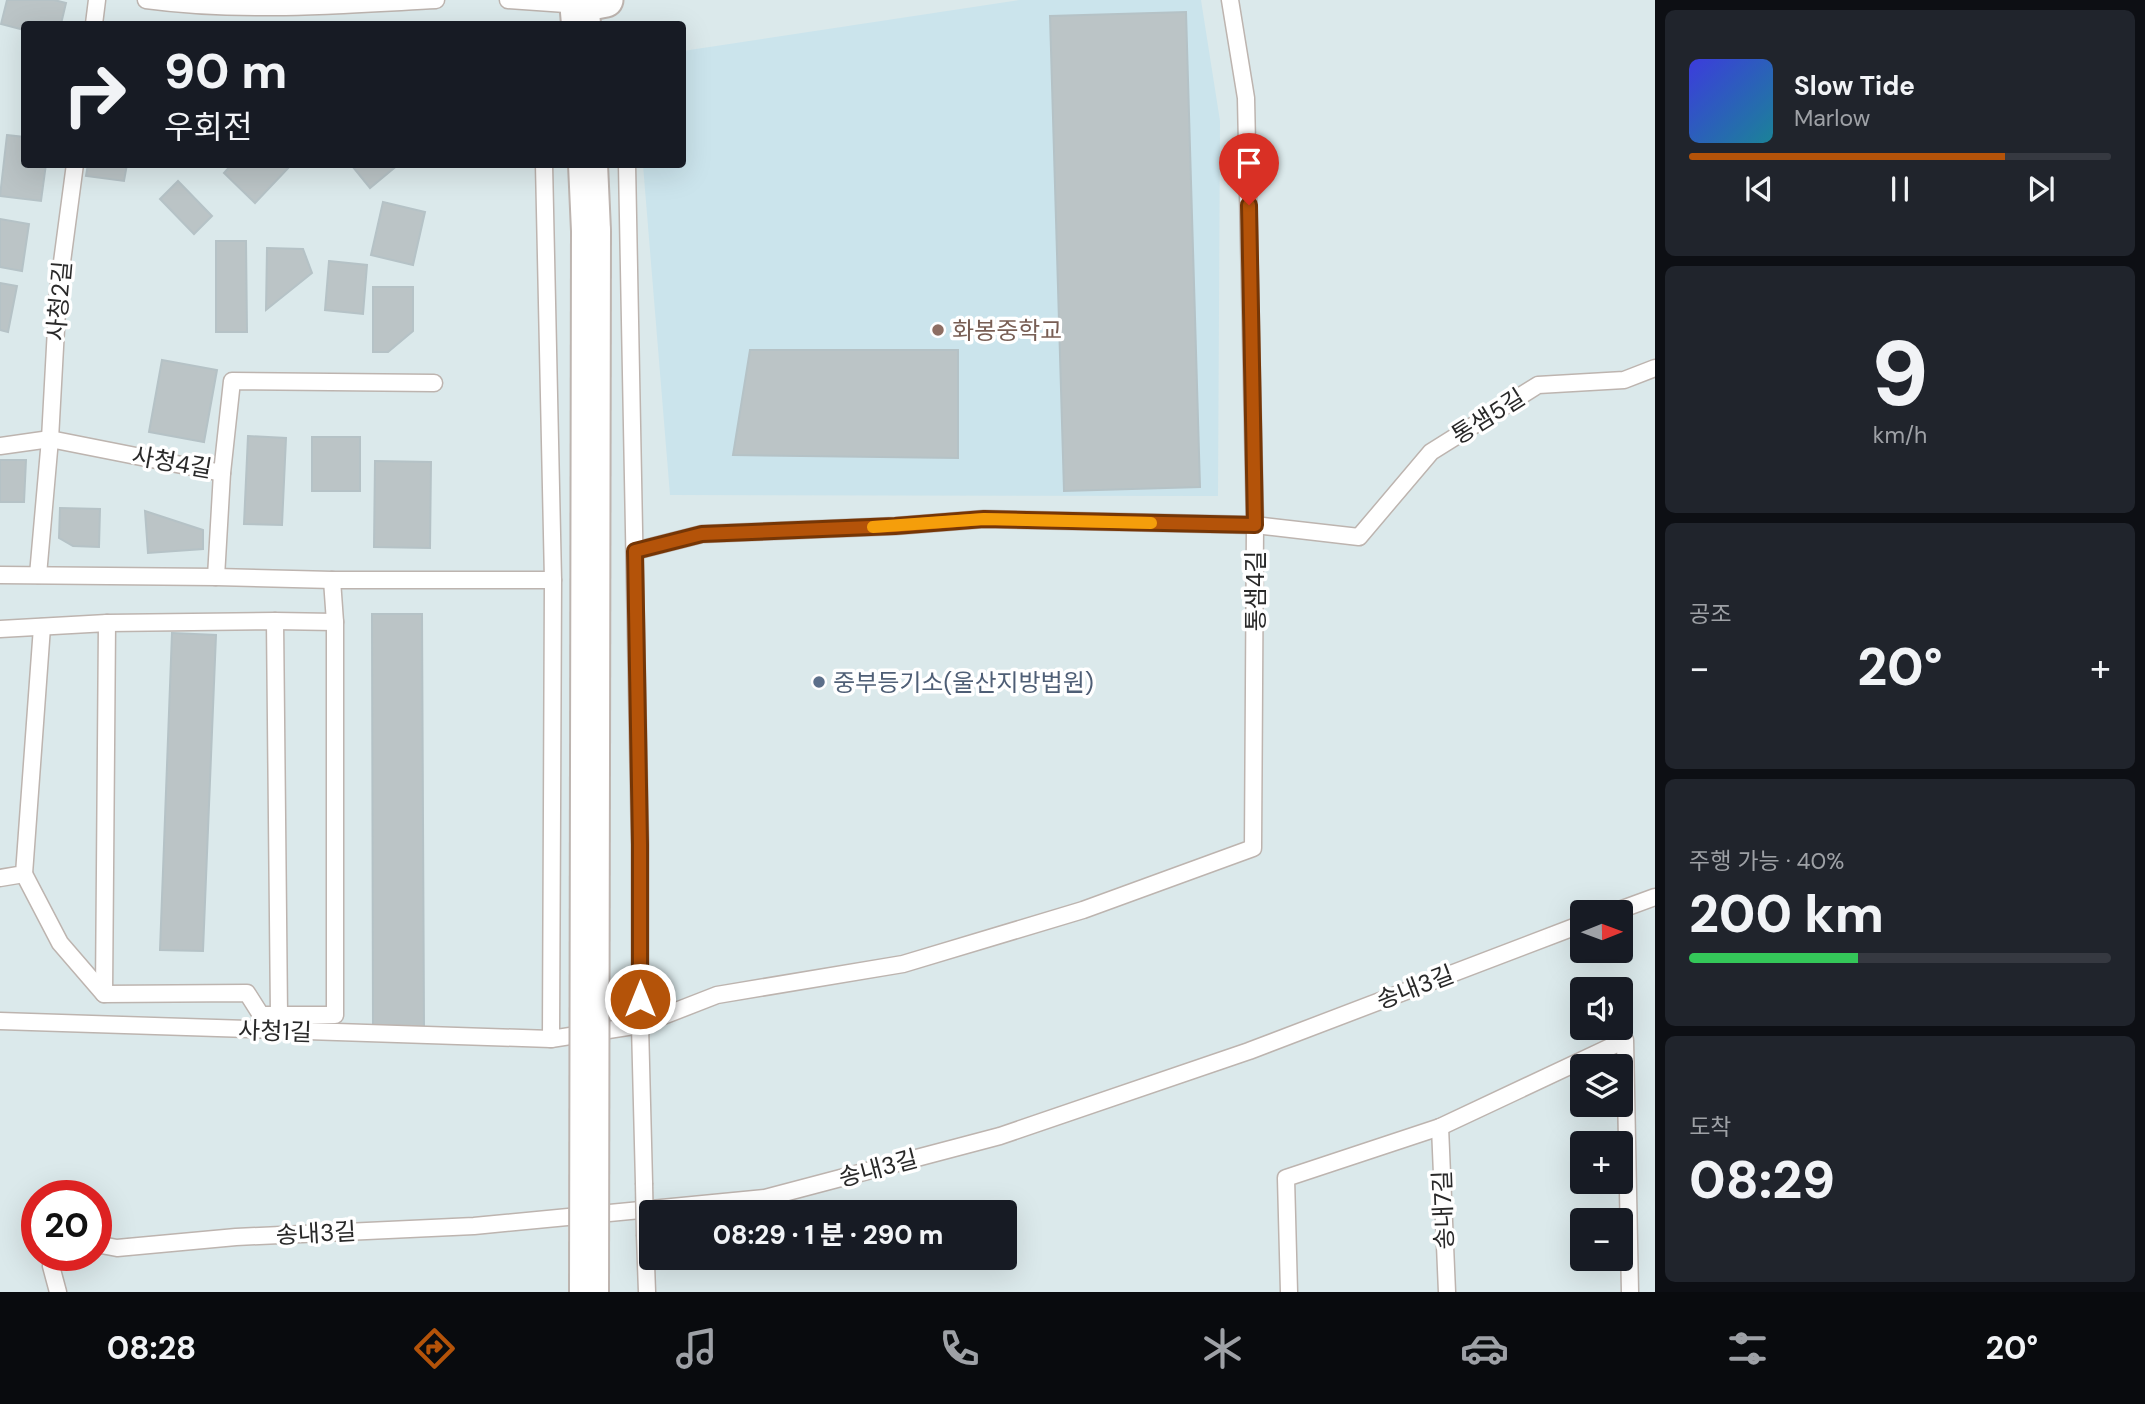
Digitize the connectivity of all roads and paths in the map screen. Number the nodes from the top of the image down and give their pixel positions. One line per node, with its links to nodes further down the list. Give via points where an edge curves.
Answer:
1 (97, 0): 7 (lane)
2 (146, 0): 3 (lane, via 192,6 304,7)
3 (436, 0)
4 (508, 0): 6 (lane)
5 (1230, 0): 17 (lane, 통샘4길, via 1247,98)
6 (585, 13)
7 (94, 21)
8 (74, 168): 14 (lane, 사청2길, via 58,292)
9 (544, 168): 23 (lane)
10 (588, 168): 44 (street, bridge)
11 (627, 168): 18 (lane)
12 (1655, 368): 17 (lane, 통샘5길, via 1624,380 1538,385 1431,452 1359,537)
13 (434, 383): 16 (lane, 사청4길, via 232,381)
14 (50, 439): 15 (lane, 사청4길); 16 (lane, 사청4길); 20 (lane, 사청2길)
15 (0, 446)
16 (222, 473): 21 (lane)
17 (1255, 525): 18 (lane, via 984,519 702,534); 29 (lane, 통샘4길)
18 (635, 551): 38 (lane)
19 (0, 575): 20 (lane)
20 (38, 575): 21 (lane)
21 (216, 577): 22 (lane)
22 (332, 580): 23 (lane); 25 (lane)
23 (553, 580): 39 (lane)
24 (275, 621): 25 (lane); 26 (lane); 36 (lane)
25 (335, 622): 36 (lane, via 335,1015)
26 (107, 623): 27 (lane); 35 (lane)
27 (42, 627): 28 (lane); 30 (lane)
28 (0, 629)
29 (1253, 848): 38 (lane, 사청1길, via 1083,910 903,964 717,995)
30 (24, 874): 31 (lane); 35 (lane, via 60,943)
31 (0, 878)
32 (1655, 897): 33 (lane)
33 (1633, 905)
34 (1570, 929): 41 (lane, 송내3길, via 1249,1051 1013,1132 765,1198 474,1226)
35 (104, 994): 36 (lane, via 247,993 261,1015)
36 (279, 1015)
37 (0, 1021): 39 (lane, 사청1길)
38 (640, 1025): 39 (lane, 사청1길); 45 (lane, bridge)
39 (551, 1039)
40 (1440, 1127): 46 (lane, via 1286,1178); 47 (lane, 송내7길); 48 (lane, via 1625,1040)
41 (112, 1247)
42 (52, 1271): 43 (lane)
43 (58, 1292)
44 (589, 1292)
45 (647, 1292)
46 (1289, 1292)
47 (1447, 1292)
48 (1630, 1292)

